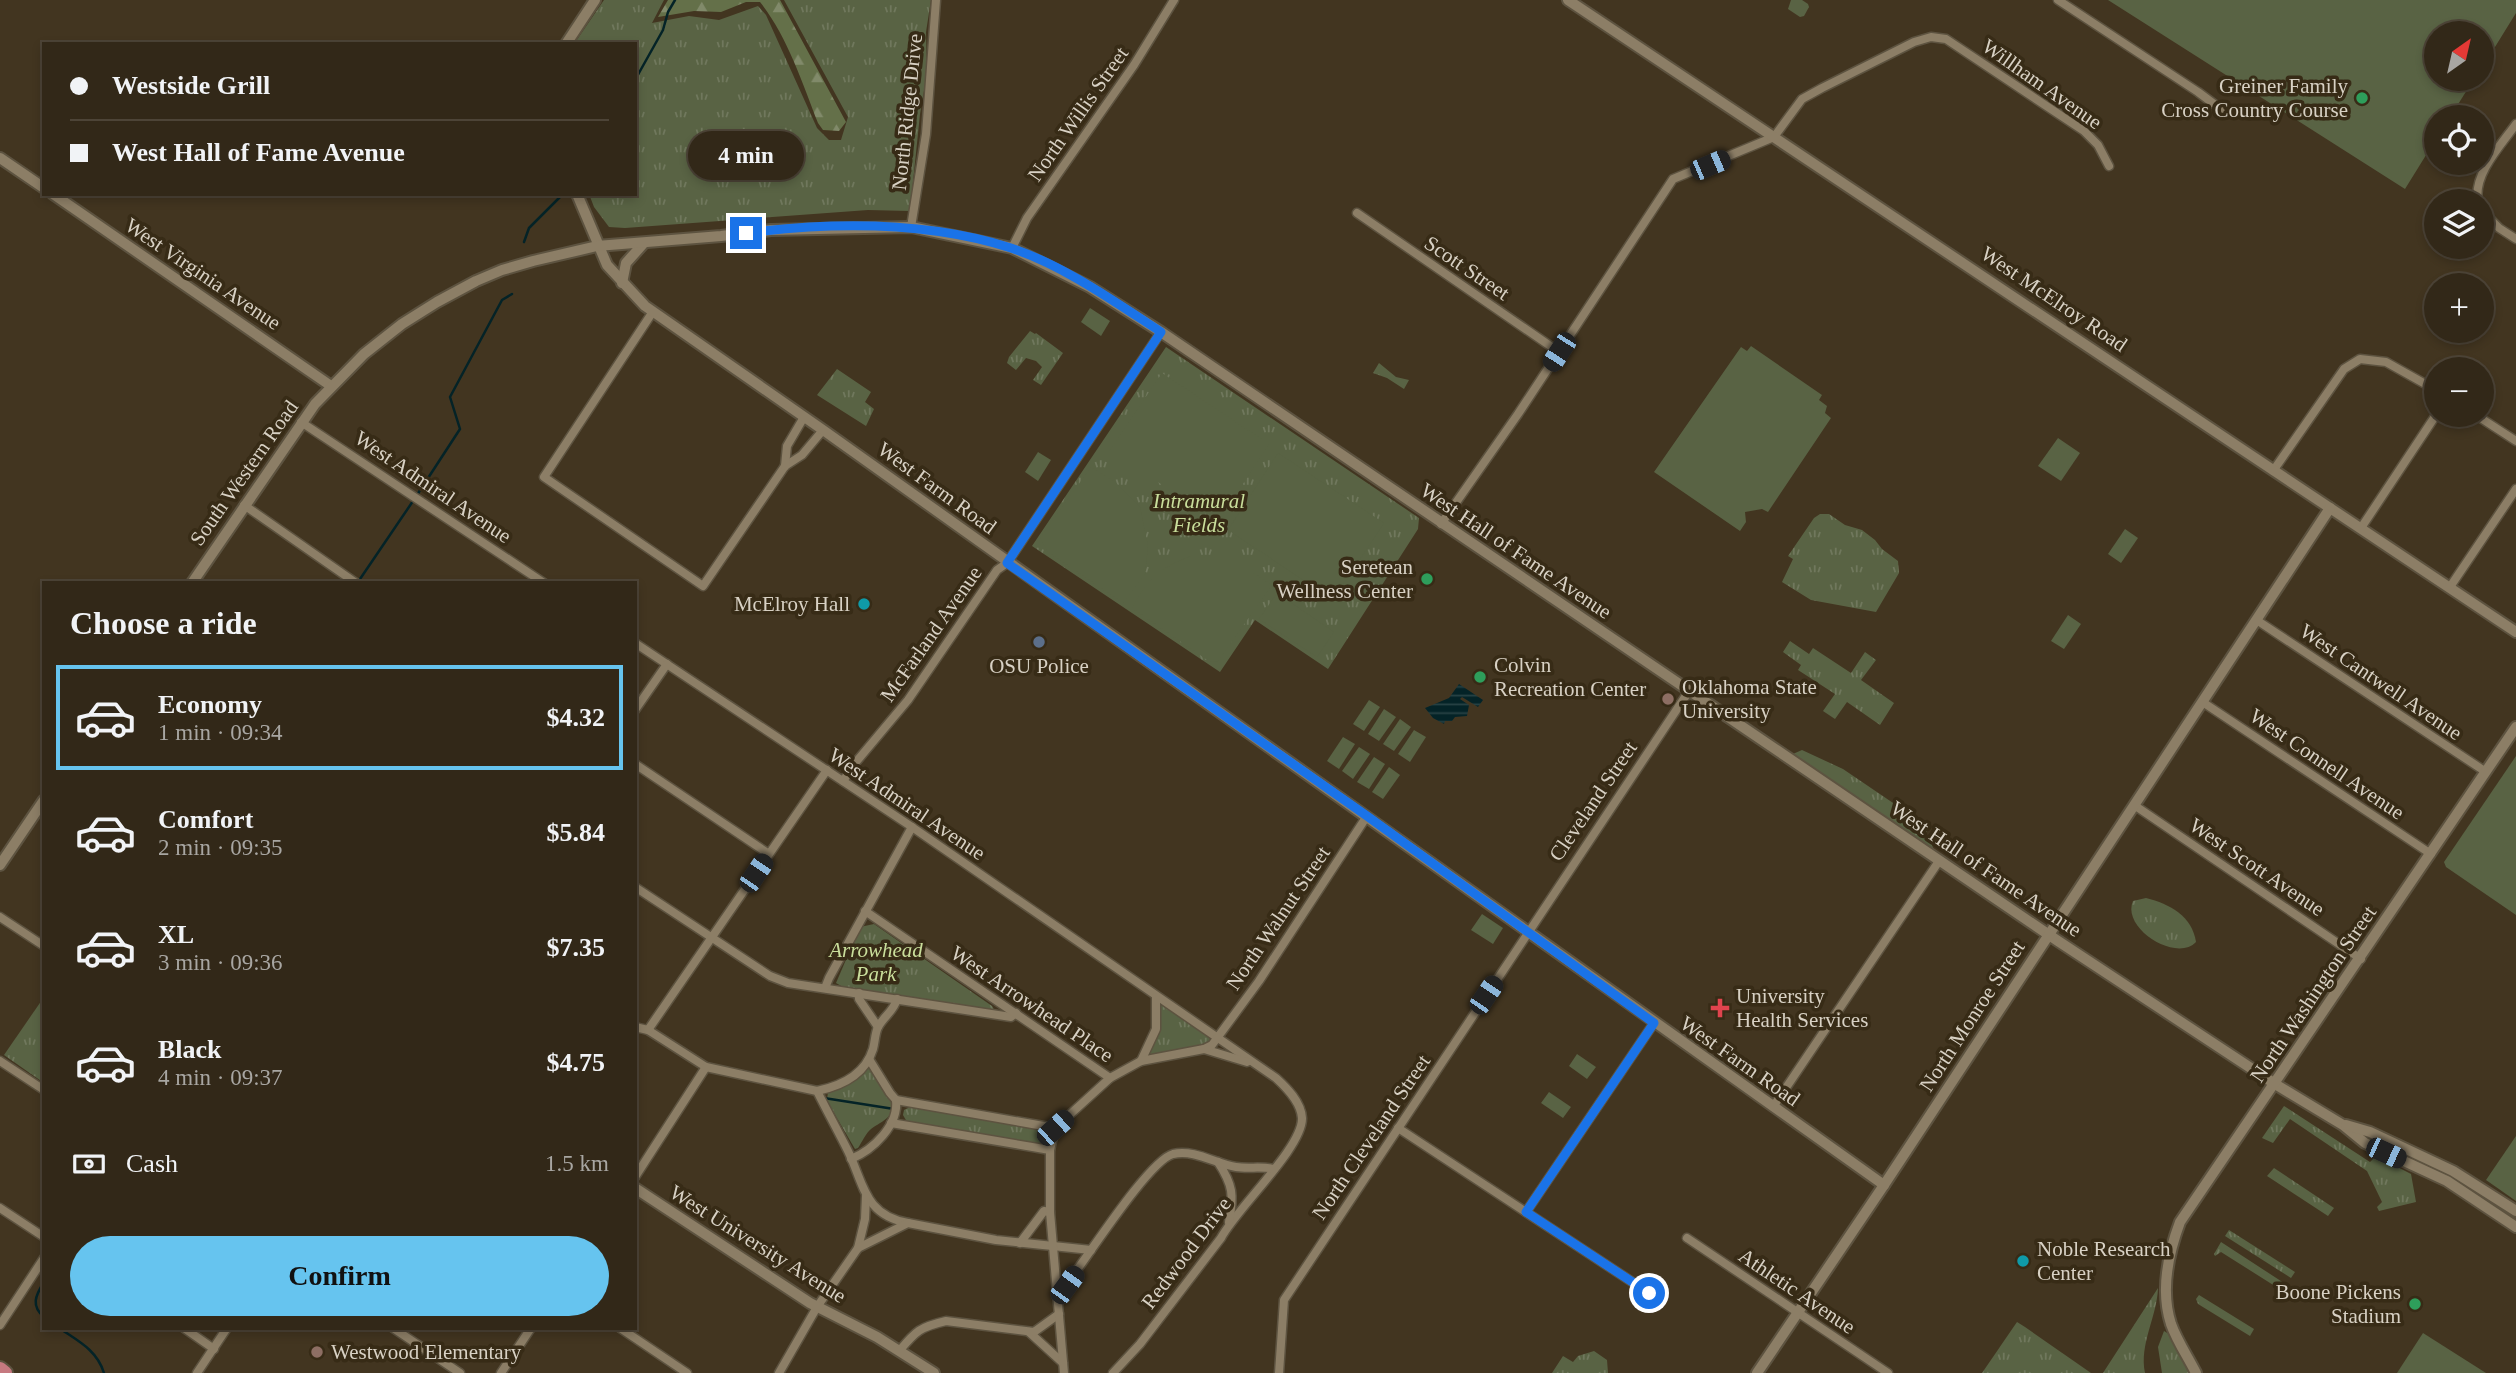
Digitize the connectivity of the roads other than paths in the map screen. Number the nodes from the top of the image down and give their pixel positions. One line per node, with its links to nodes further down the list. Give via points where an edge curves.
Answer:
1 (594, 0): 6 (street)
2 (936, 0): 18 (street, North Ridge Drive, via 926,134)
3 (1174, 0): 22 (street, North Willis Street, via 1027,218)
4 (1568, 0): 9 (street, West McElroy Road)
5 (2058, 0): 7 (street)
6 (567, 42)
7 (2222, 110)
8 (2516, 124): 13 (street)
9 (1774, 137): 11 (street, Willham Avenue, via 1802,99 1914,41 1931,37 1946,39 2084,131); 26 (street, via 1673,179); 36 (street, West McElroy Road)
10 (0, 158): 12 (street)
11 (2109, 166)
12 (42, 187)
13 (2476, 189)
14 (56, 196): 28 (street, West Virginia Avenue)
15 (578, 196): 21 (street, West Farm Road)
16 (1357, 213): 26 (street, Scott Street)
17 (2494, 222): 19 (street)
18 (911, 227): 20 (street, West Hall of Fame Avenue, via 771,230); 22 (street, West Hall of Fame Avenue)
19 (2516, 239)
20 (643, 244): 21 (street, West Hall of Fame Avenue); 23 (street, via 626,263)
21 (597, 246): 23 (street, West Farm Road); 28 (street, South Western Road, via 476,281 402,324)
22 (1012, 248): 25 (street, West Hall of Fame Avenue, via 1072,277)
23 (622, 283): 24 (street, West Farm Road)
24 (652, 313): 29 (street, West Farm Road); 35 (street, via 544,477 703,586)
25 (1161, 332): 40 (street, West Hall of Fame Avenue); 42 (street, McFarland Avenue)
26 (1559, 352): 40 (street)
27 (2424, 383): 36 (street, via 2386,362 2360,359 2344,369)
28 (331, 386): 30 (street, South Western Road)
29 (804, 417): 33 (street, West Farm Road); 35 (street, via 787,446)
30 (301, 422): 38 (street, South Western Road); 45 (street, West Admiral Avenue)
31 (2428, 427): 41 (street)
32 (2494, 427): 34 (street)
33 (823, 430): 35 (street, via 802,455); 42 (street, West Farm Road)
34 (2516, 441)
35 (785, 466)
36 (2273, 471): 39 (street, West McElroy Road)
37 (2516, 489): 46 (street)
38 (244, 505): 43 (street, South Western Road); 44 (street)
39 (2330, 508): 41 (street, West McElroy Road); 47 (street, North Monroe Street)
40 (1441, 524): 51 (street, West Hall of Fame Avenue)
41 (2361, 528): 46 (street, West McElroy Road)
42 (1007, 563): 58 (street, McFarland Avenue, via 997,570 908,701); 61 (street, West Farm Road)
43 (193, 581)
44 (354, 581)
45 (541, 581)
46 (2450, 587): 48 (street, West McElroy Road)
47 (2258, 621): 52 (street, North Monroe Street); 57 (street, West Cantwell Avenue)
48 (2516, 632)
49 (637, 644): 50 (street, West Admiral Avenue)
50 (667, 664): 53 (street); 56 (street, West Admiral Avenue)
51 (1689, 691): 65 (street, West Hall of Fame Avenue); 70 (street, Cleveland Street)
52 (2203, 703): 60 (street, North Monroe Street); 64 (street, West Connell Avenue)
53 (637, 707)
54 (2516, 727): 57 (street, North Washington Street)
55 (637, 765): 63 (street)
56 (827, 770): 58 (street, West Admiral Avenue); 63 (street)
57 (2486, 772): 64 (street, North Washington Street)
58 (843, 781): 62 (street, West Admiral Avenue)
59 (42, 803): 66 (street)
60 (2134, 805): 71 (street, North Monroe Street); 74 (street, West Scott Avenue)
61 (1367, 816): 70 (street, West Farm Road); 84 (street, North Walnut Street)
62 (912, 827): 68 (street); 77 (street, West Admiral Avenue)
63 (769, 854): 72 (street)
64 (2431, 854): 74 (street, North Washington Street)
65 (1939, 861): 71 (street, West Hall of Fame Avenue); 96 (street)
66 (0, 865)
67 (637, 888): 72 (street)
68 (865, 911): 75 (street); 79 (street, West Arrowhead Place)
69 (0, 917): 73 (street)
70 (1527, 932): 80 (street, West Farm Road); 100 (street, North Cleveland Street)
71 (2049, 935): 92 (street, West Hall of Fame Avenue); 106 (street, North Monroe Street)
72 (712, 938): 75 (street, via 770,976); 83 (street)
73 (42, 945)
74 (2361, 958): 92 (street, North Washington Street)
75 (825, 988): 76 (street)
76 (859, 993): 78 (street); 82 (street)
77 (1156, 997): 84 (street, West Admiral Avenue); 88 (street, via 1156,1029)
78 (897, 999): 79 (street, via 1011,1017); 82 (street)
79 (1016, 1013): 91 (street, West Arrowhead Place)
80 (1654, 1023): 96 (street, West Farm Road); 112 (street)
81 (637, 1027): 83 (street)
82 (878, 1027): 86 (street)
83 (648, 1030): 90 (street)
84 (1218, 1038): 85 (street, North Walnut Street); 89 (street, West Admiral Avenue)
85 (1204, 1049): 88 (street); 89 (street)
86 (869, 1059): 94 (street, via 857,1074); 95 (street)
87 (0, 1060): 93 (street)
88 (1141, 1061): 91 (street)
89 (1257, 1064): 104 (street, Redwood Drive, via 1290,1091 1302,1117 1300,1129)
90 (706, 1067): 94 (street); 105 (street)
91 (1110, 1078): 99 (street)
92 (2275, 1084): 98 (street, West Hall of Fame Avenue); 151 (street, North Washington Street, via 2180,1222 2170,1248 2166,1292 2171,1322)
93 (42, 1089)
94 (817, 1091): 102 (street)
95 (896, 1100): 97 (street); 99 (street)
96 (1773, 1107): 106 (street, West Farm Road)
97 (891, 1122): 101 (street); 102 (street, via 883,1136)
98 (2343, 1125): 110 (street, West Hall of Fame Avenue, via 2370,1132 2453,1171); 115 (street, West Hall of Fame Avenue, via 2365,1143 2447,1181)
99 (1055, 1128): 101 (street)
100 (1398, 1128): 112 (street); 149 (street, North Cleveland Street, via 1284,1300)
101 (1050, 1150): 111 (street)
102 (851, 1159): 108 (street)
103 (1218, 1162): 104 (street); 113 (street, via 1233,1194); 121 (street, via 1205,1156 1174,1154 1165,1158)
104 (1274, 1169): 113 (street, Redwood Drive)
105 (637, 1174)
106 (1884, 1185): 126 (street, North Monroe Street)
107 (637, 1189): 125 (street, West University Avenue)
108 (866, 1194): 114 (street, via 885,1216); 120 (street)
109 (0, 1208): 116 (street)
110 (2516, 1211)
111 (1050, 1212): 118 (street, via 1044,1211); 119 (street)
112 (1526, 1212): 123 (street)
113 (1229, 1222): 148 (street, Redwood Drive, via 1148,1333)
114 (908, 1223): 118 (street); 120 (street)
115 (2516, 1227)
116 (42, 1236)
117 (1687, 1238): 126 (street, Athletic Avenue)
118 (1020, 1243): 119 (street)
119 (1053, 1246): 121 (street); 124 (street)
120 (858, 1248): 125 (street)
121 (1091, 1250): 124 (street)
122 (42, 1261): 128 (street)
123 (1649, 1293)
124 (1057, 1297): 127 (street)
125 (817, 1307): 136 (street, West University Avenue); 145 (street)
126 (1797, 1312): 139 (street, North Monroe Street); 150 (street, Athletic Avenue)
127 (1059, 1314): 134 (street, via 1039,1330); 137 (street)
128 (0, 1325)
129 (187, 1330): 135 (street)
130 (226, 1330): 135 (street)
131 (396, 1330): 142 (street)
132 (530, 1330): 143 (street)
133 (623, 1330): 144 (street)
134 (1028, 1331): 136 (street, via 946,1321 915,1331); 137 (street)
135 (214, 1349): 141 (street)
136 (900, 1350): 146 (street, West University Avenue)
137 (1063, 1363): 147 (street)
138 (0, 1369): 140 (highway)
139 (1758, 1371)
140 (5, 1373)
141 (197, 1373)
142 (460, 1373)
143 (500, 1373)
144 (687, 1373)
145 (779, 1373)
146 (934, 1373)
147 (1064, 1373)
148 (1112, 1373)
149 (1279, 1373)
150 (1888, 1373)
151 (2196, 1373)

